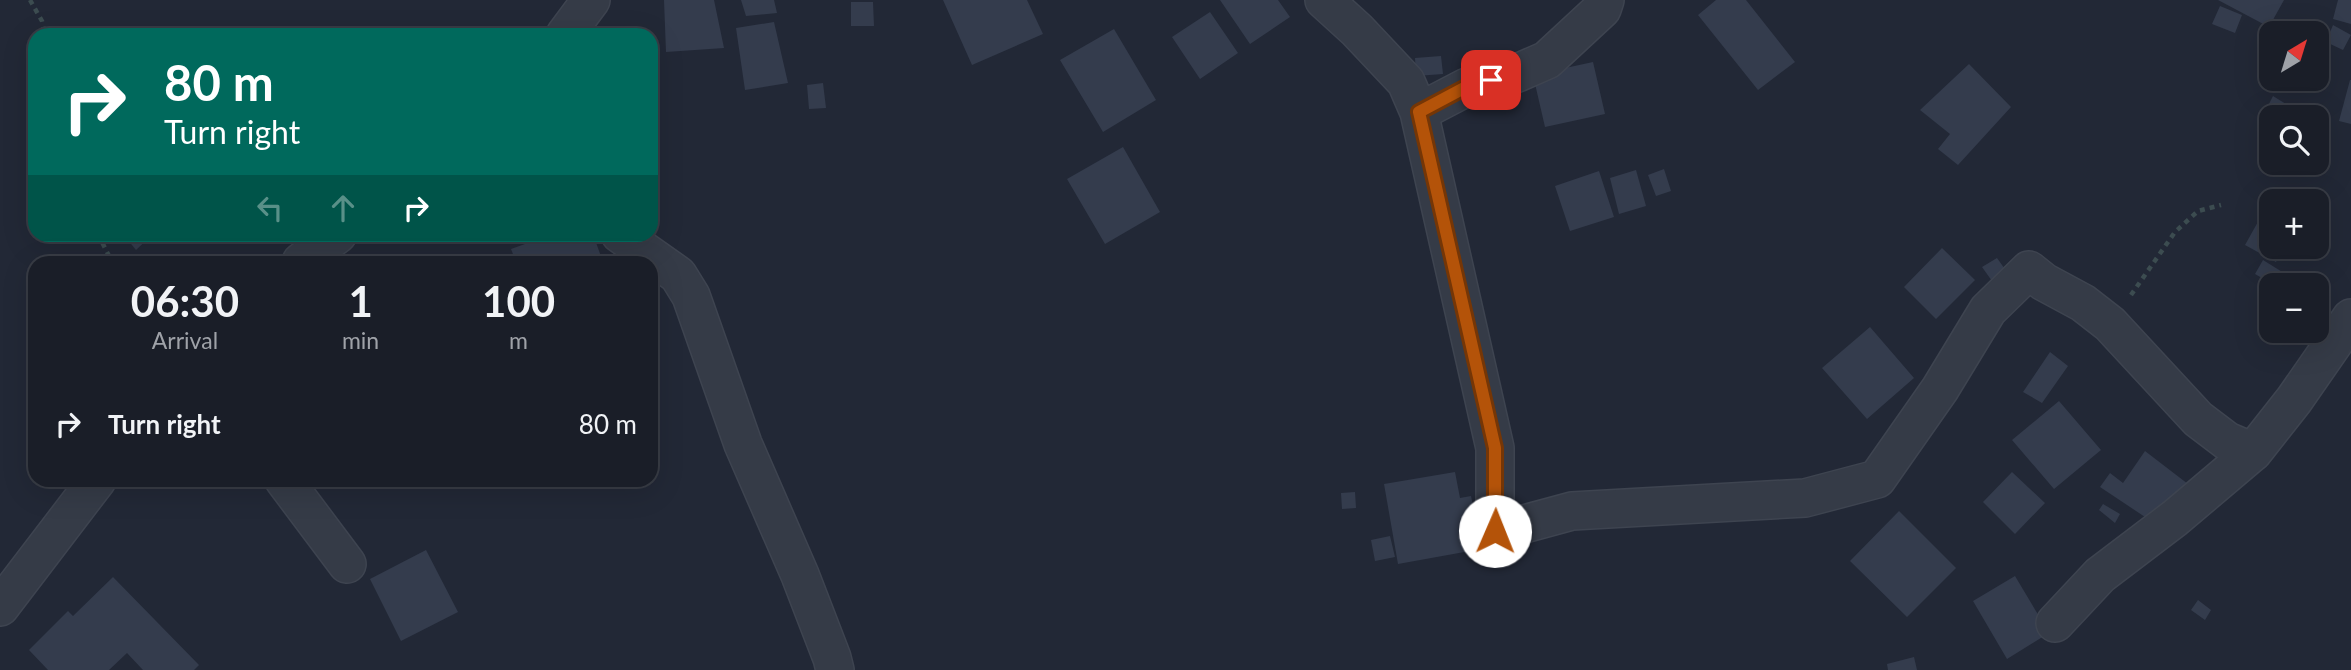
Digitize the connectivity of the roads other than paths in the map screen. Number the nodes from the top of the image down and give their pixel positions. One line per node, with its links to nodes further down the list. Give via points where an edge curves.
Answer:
1 (591, 0): 4 (street)
2 (1324, 0): 5 (street, via 1406,82)
3 (1605, 0): 5 (street, via 1602,9 1547,60 1466,87)
4 (570, 28)
5 (1419, 112): 12 (street, via 1495,448 1495,531 1572,511 1805,498 1877,479 1988,310 2029,270 2110,324 2198,419)
6 (327, 242): 8 (street)
7 (631, 242): 9 (street)
8 (309, 256)
9 (651, 256)
10 (658, 261): 18 (street, via 678,275 691,296 743,444)
11 (2351, 318): 12 (street)
12 (2253, 452): 17 (street, via 2100,575)
13 (92, 487): 16 (street)
14 (289, 487): 15 (street)
15 (346, 564)
16 (0, 607)
17 (2055, 623)
18 (835, 670)

